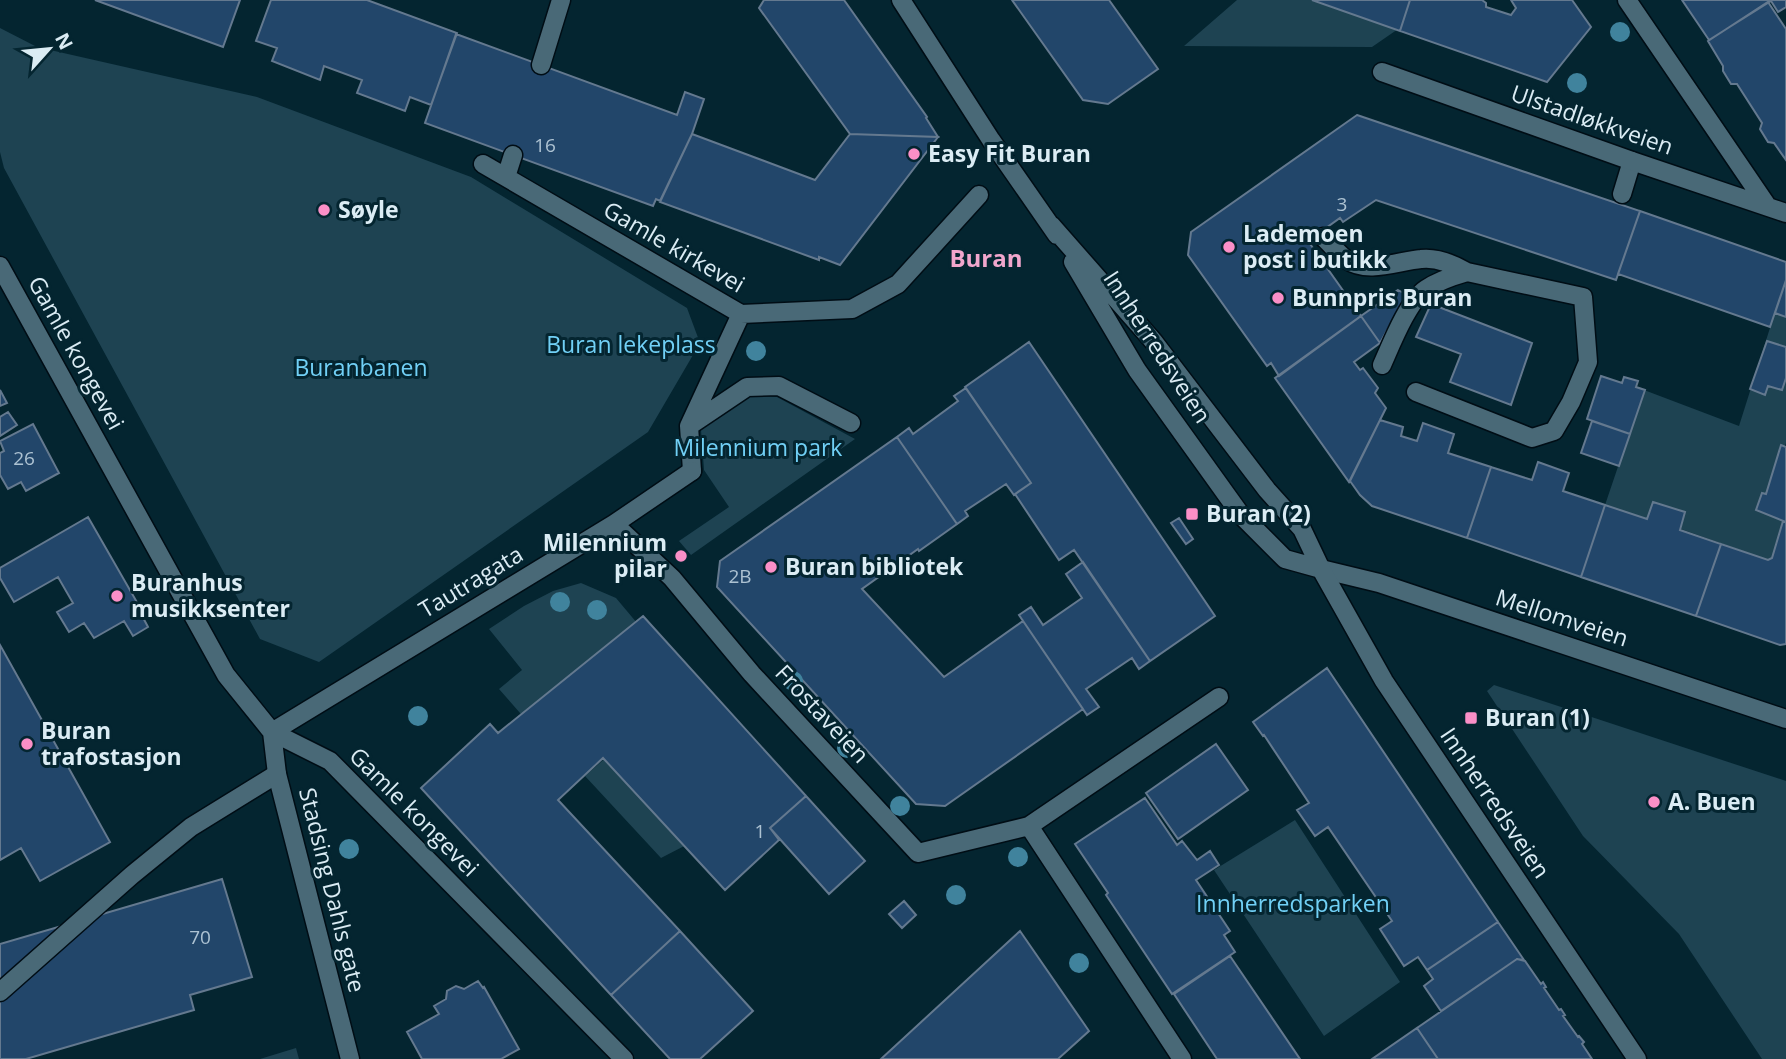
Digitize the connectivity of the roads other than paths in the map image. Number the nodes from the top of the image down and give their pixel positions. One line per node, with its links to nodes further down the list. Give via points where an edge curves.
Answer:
1 (561, 0): 4 (street)
2 (901, 0): 14 (street, Innherredsveien)
3 (1627, 0): 12 (street)
4 (541, 65)
5 (1381, 72): 7 (street, Ulstadløkkveien)
6 (513, 155): 9 (street)
7 (1632, 161): 10 (street); 12 (street, Ulstadløkkveien)
8 (484, 164): 9 (street, Gamle kirkevei)
9 (506, 177): 18 (street, Gamle kirkevei)
10 (1622, 194)
11 (979, 195): 18 (street, Gamle kirkevei, via 898,284 852,309)
12 (1768, 207): 13 (street, Ulstadløkkveien)
13 (1786, 213)
14 (1051, 225): 24 (street, Innherredsveien, via 1154,342 1302,529); 24 (street, Innherredsveien, via 1137,370 1241,515 1285,559)
15 (1323, 237): 17 (street, via 1348,261 1367,266 1422,258 1452,263)
16 (0, 266): 27 (street, Gamle kongevei, via 226,675)
17 (1467, 272): 19 (street, via 1424,290 1407,312); 20 (street, via 1583,297 1588,362 1572,402 1554,432 1532,438)
18 (741, 314): 22 (street)
19 (1382, 365)
20 (1416, 392)
21 (851, 423): 22 (street, via 779,386 747,387)
22 (689, 426): 23 (street, Tautragata, via 692,471)
23 (614, 524): 27 (street, Tautragata); 29 (street, Frostaveien, via 672,578 752,674 918,853)
24 (1321, 569): 26 (street, Mellomveien, via 1379,583); 34 (street, Innherredsveien, via 1384,681)
25 (1219, 697): 29 (street, Frostaveien)
26 (1786, 719)
27 (272, 732): 28 (street, Stadsing Dahls gate); 32 (street, Gamle kongevei, via 330,761)
28 (276, 774): 30 (street, via 191,827); 31 (street, Stadsing Dahls gate)
29 (1029, 826): 33 (street)
30 (0, 992)
31 (350, 1059)
32 (624, 1059)
33 (1182, 1059)
34 (1637, 1059)

